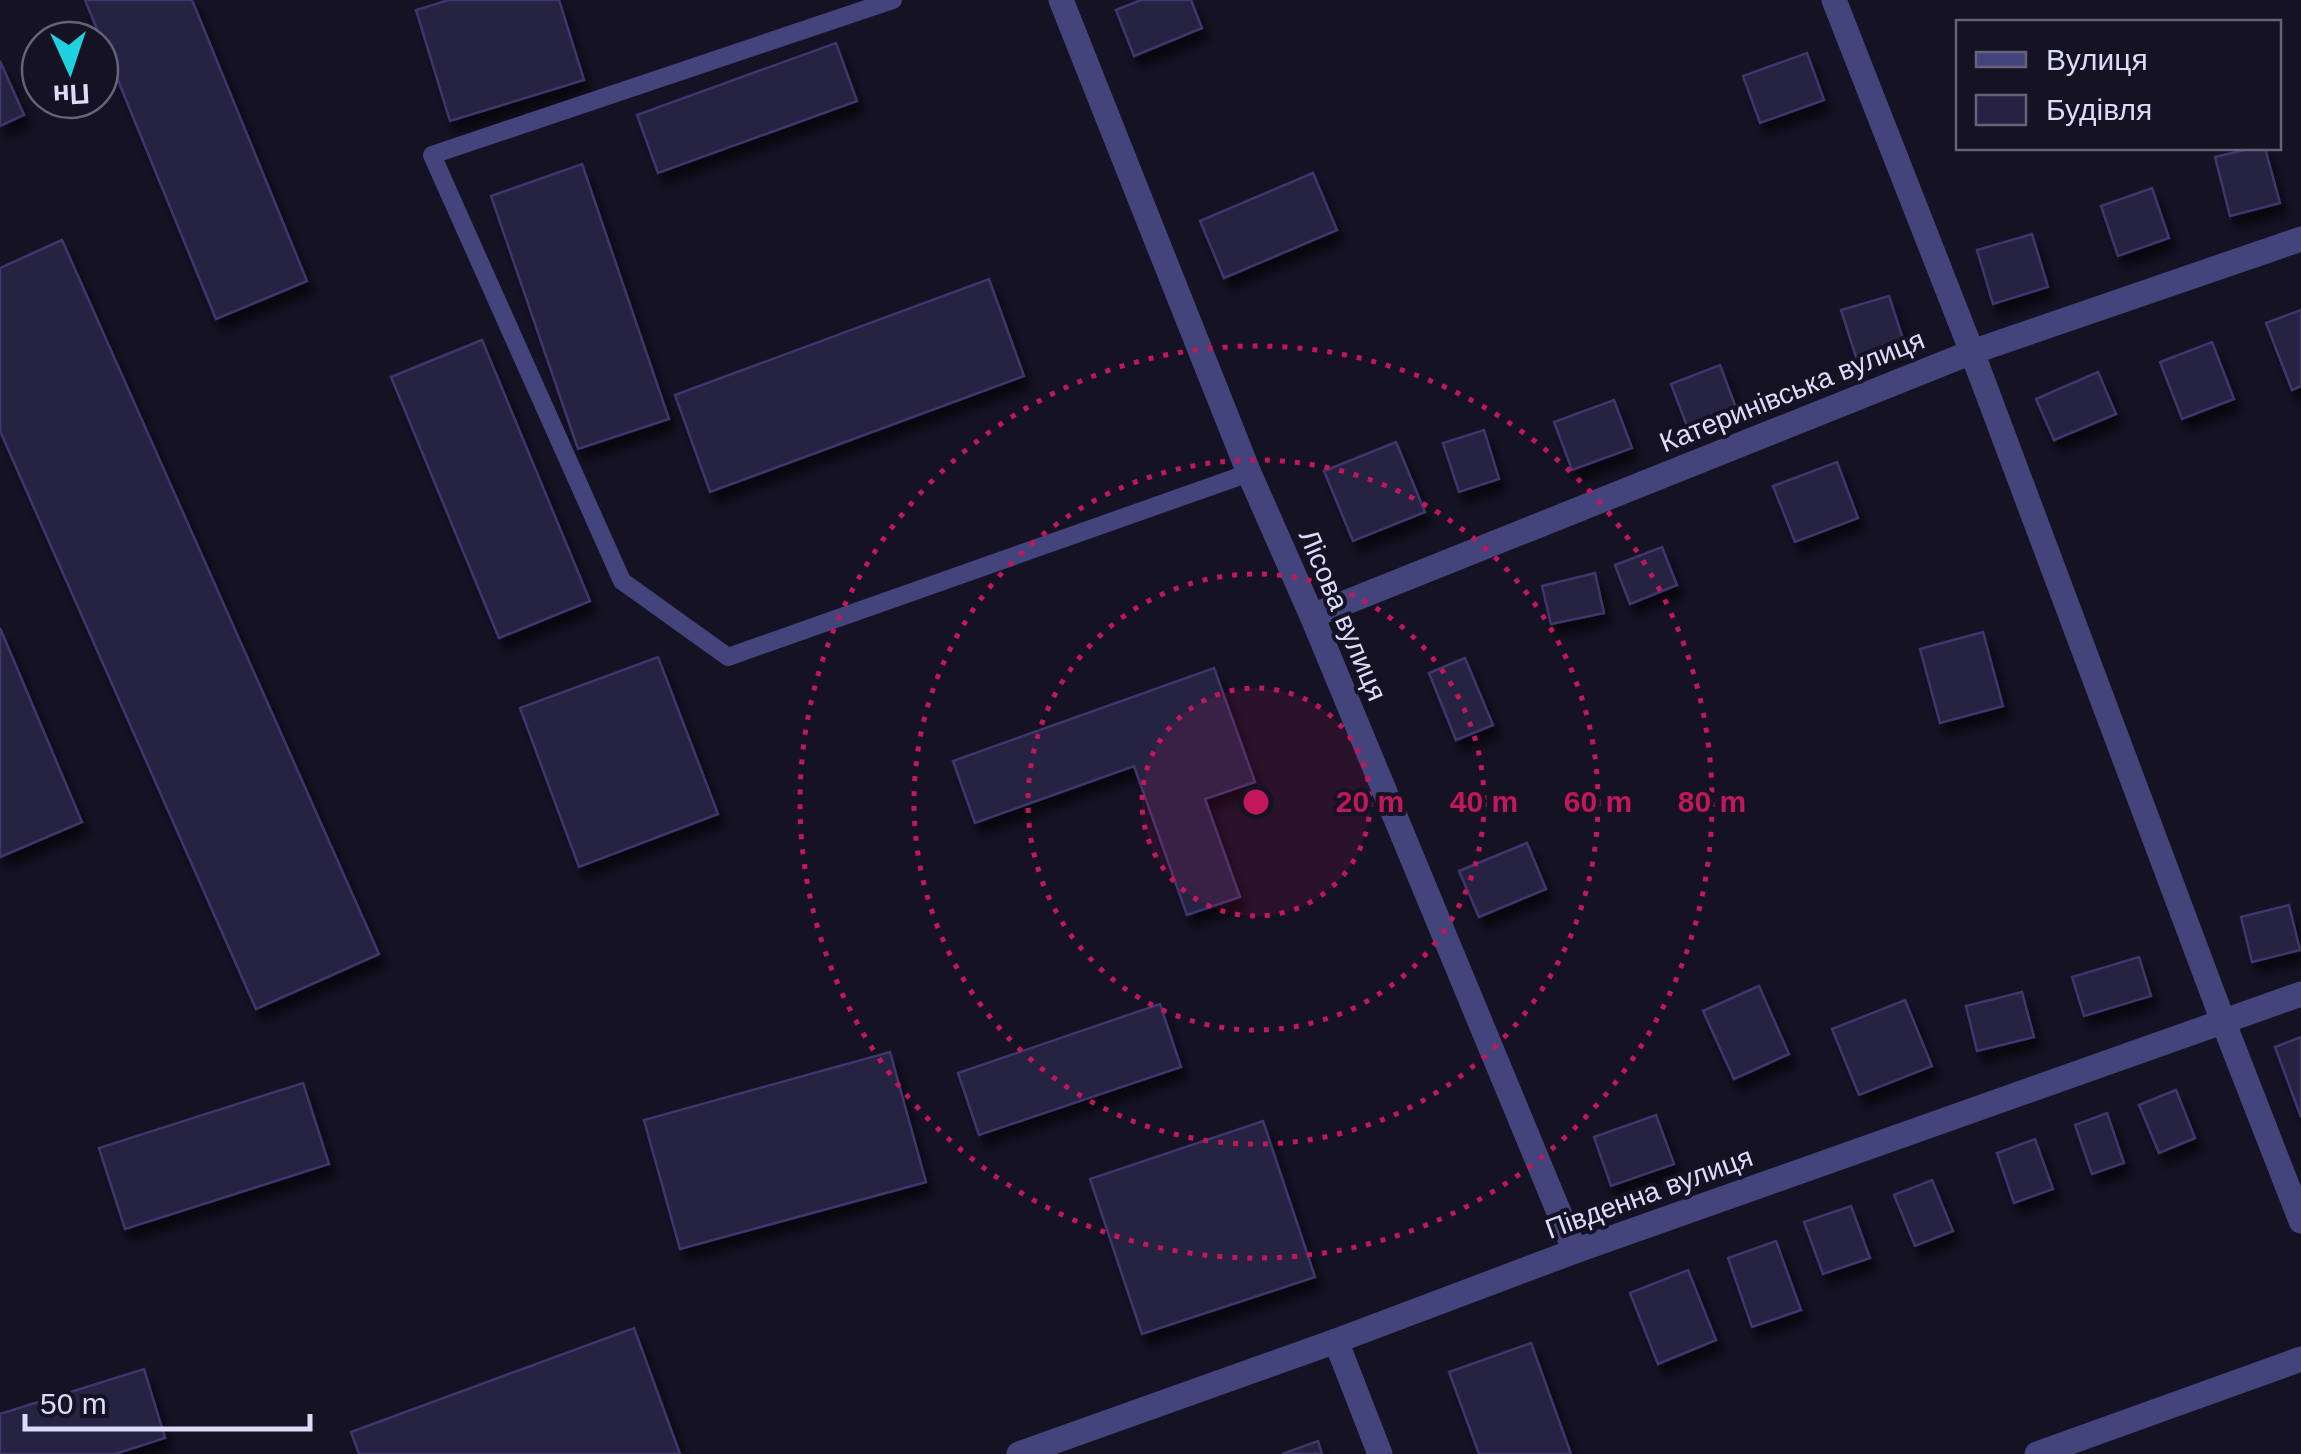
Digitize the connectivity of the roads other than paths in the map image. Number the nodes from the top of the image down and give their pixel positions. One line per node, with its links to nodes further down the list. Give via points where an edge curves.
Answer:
1 (893, 0): 6 (lane, via 432,155 622,581 728,657)
2 (1061, 0): 6 (street, Лісова вулиця)
3 (1834, 0): 5 (street)
4 (2301, 238): 5 (street, Катеринівська вулиця)
5 (1972, 352): 7 (street, Катеринівська вулиця); 9 (street)
6 (1249, 473): 7 (street, Лісова вулиця)
7 (1312, 616): 11 (street, Лісова вулиця)
8 (2301, 994): 9 (street, Південна вулиця)
9 (2222, 1021): 10 (street); 11 (street, Південна вулиця)
10 (2301, 1221)
11 (1575, 1250): 12 (street, Південна вулиця)
12 (1336, 1341): 14 (street, Південна вулиця); 15 (street)
13 (2301, 1359): 16 (street)
14 (1019, 1454)
15 (1380, 1454)
16 (2037, 1454)

